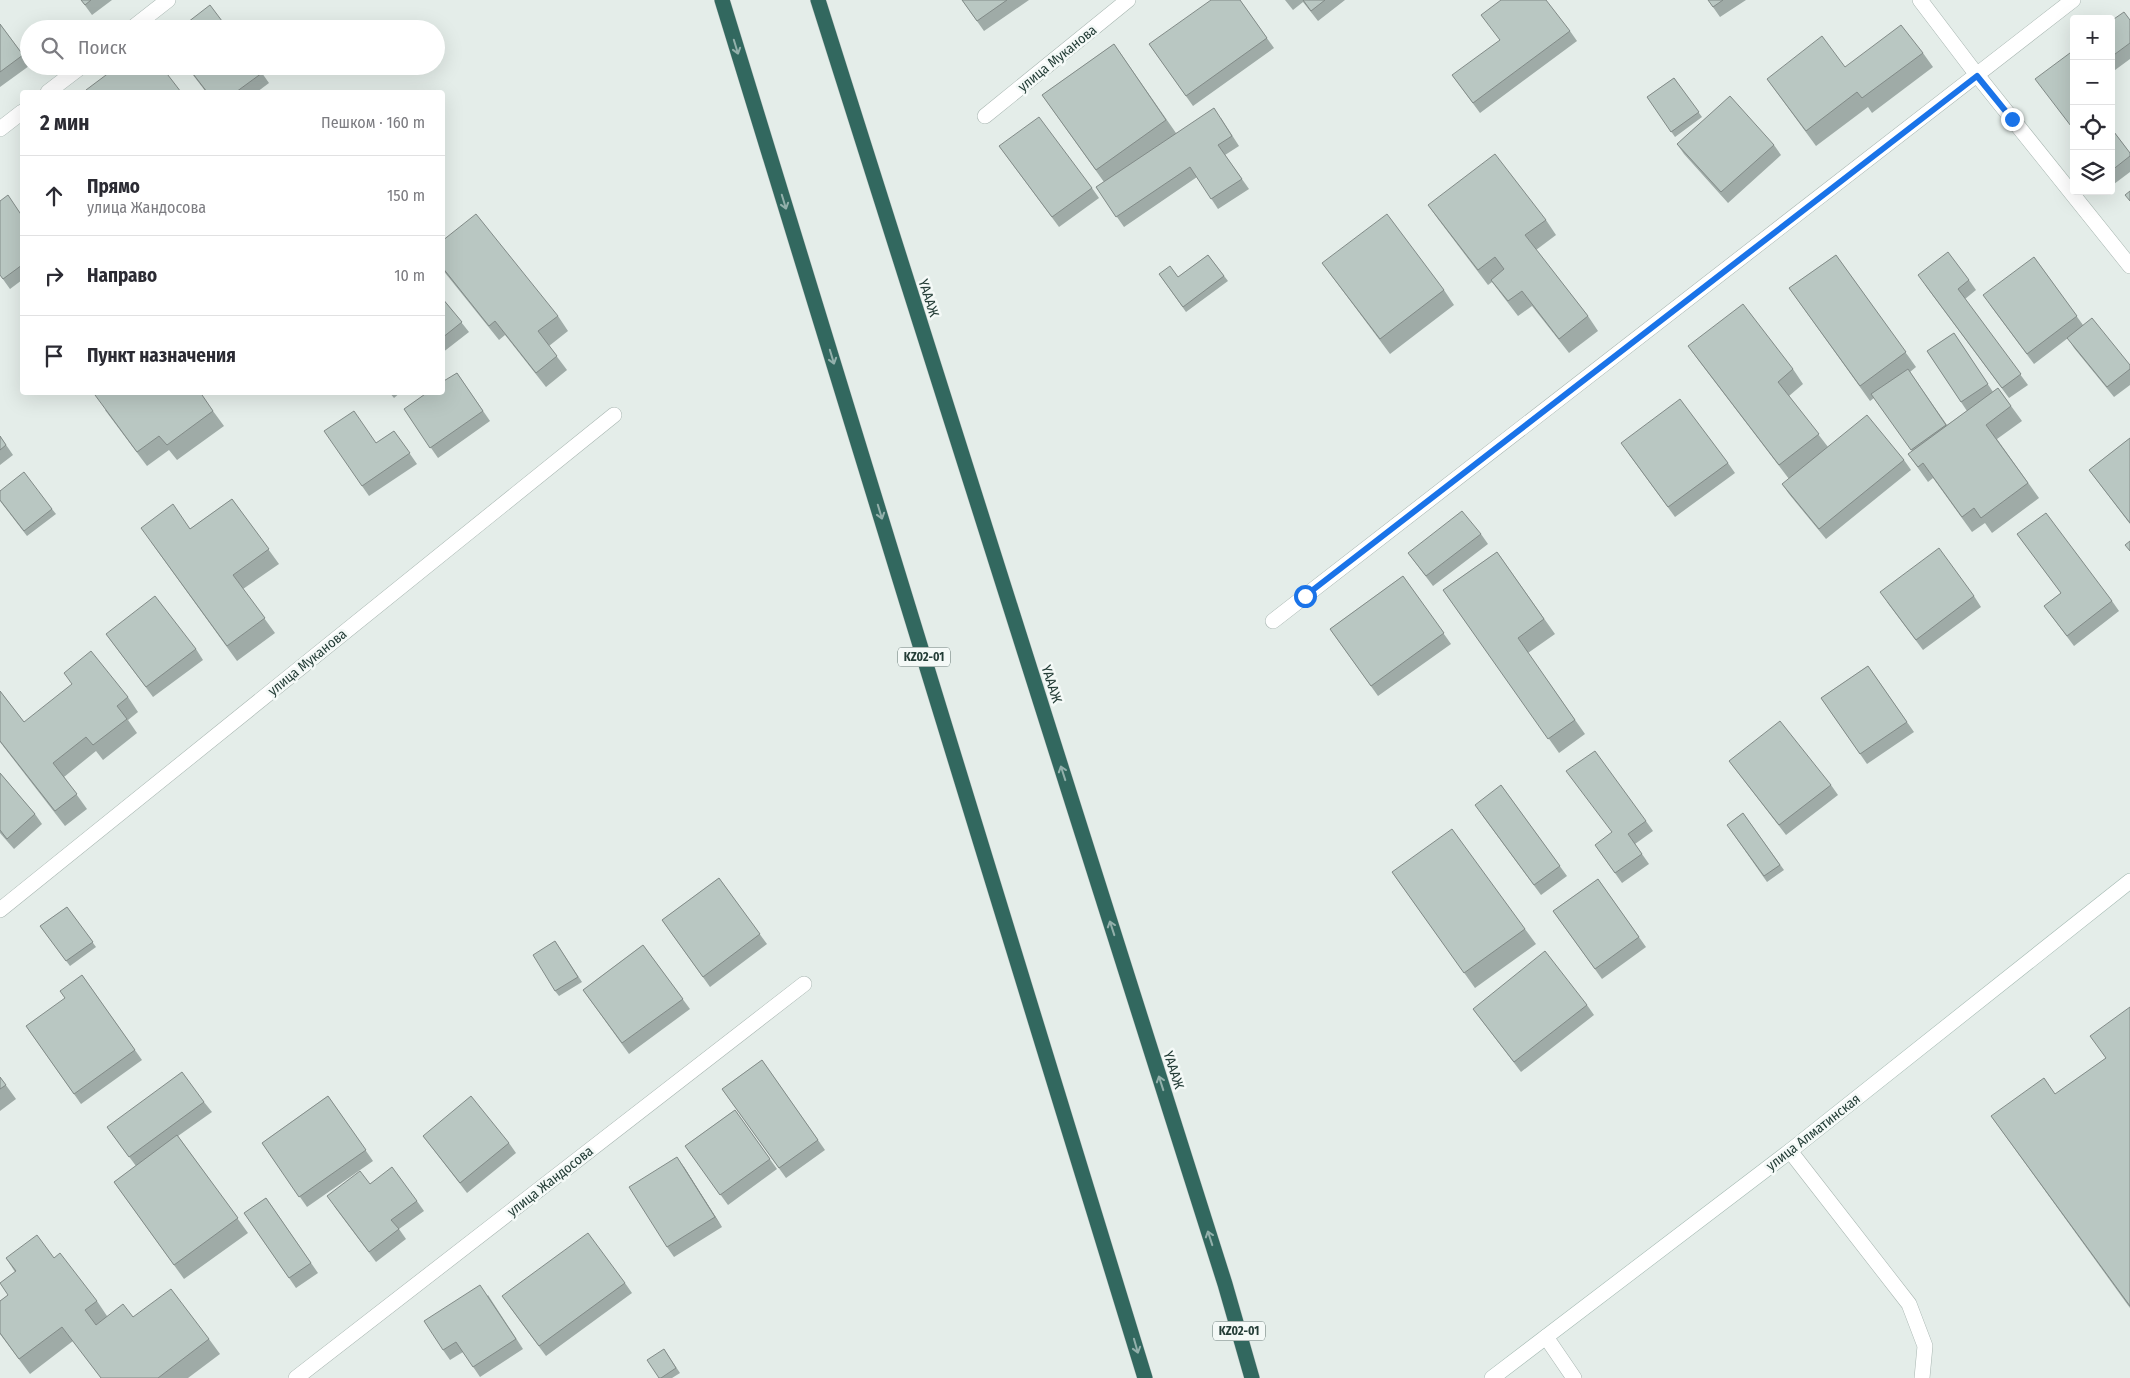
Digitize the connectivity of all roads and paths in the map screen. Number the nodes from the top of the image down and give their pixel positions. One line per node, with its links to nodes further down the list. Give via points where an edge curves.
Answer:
1 (168, 0): 7 (street)
2 (722, 0): 23 (highway, KZ02-01, one-way to 23)
3 (818, 0): 24 (highway, ҮАААЖ / KZ02-01, one-way to 3)
4 (1128, 0): 12 (street, улица Муканова)
5 (1920, 0): 9 (street)
6 (2073, 0): 9 (street)
7 (142, 20)
8 (70, 75): 10 (street)
9 (1977, 76): 14 (street); 16 (street)
10 (51, 90)
11 (20, 114): 13 (street)
12 (985, 116)
13 (0, 129)
14 (2130, 266)
15 (614, 415): 18 (street, улица Муканова)
16 (1273, 621)
17 (2130, 881): 20 (street, улица Алматинская)
18 (0, 910)
19 (804, 984): 22 (street, улица Жандосова)
20 (1790, 1151): 21 (street, улица Алматинская); 27 (street, via 1909,1304 1925,1346)
21 (1546, 1337): 25 (street, улица Алматинская); 26 (street)
22 (296, 1378)
23 (1145, 1378)
24 (1252, 1378)
25 (1492, 1378)
26 (1574, 1378)
27 (1922, 1378)

